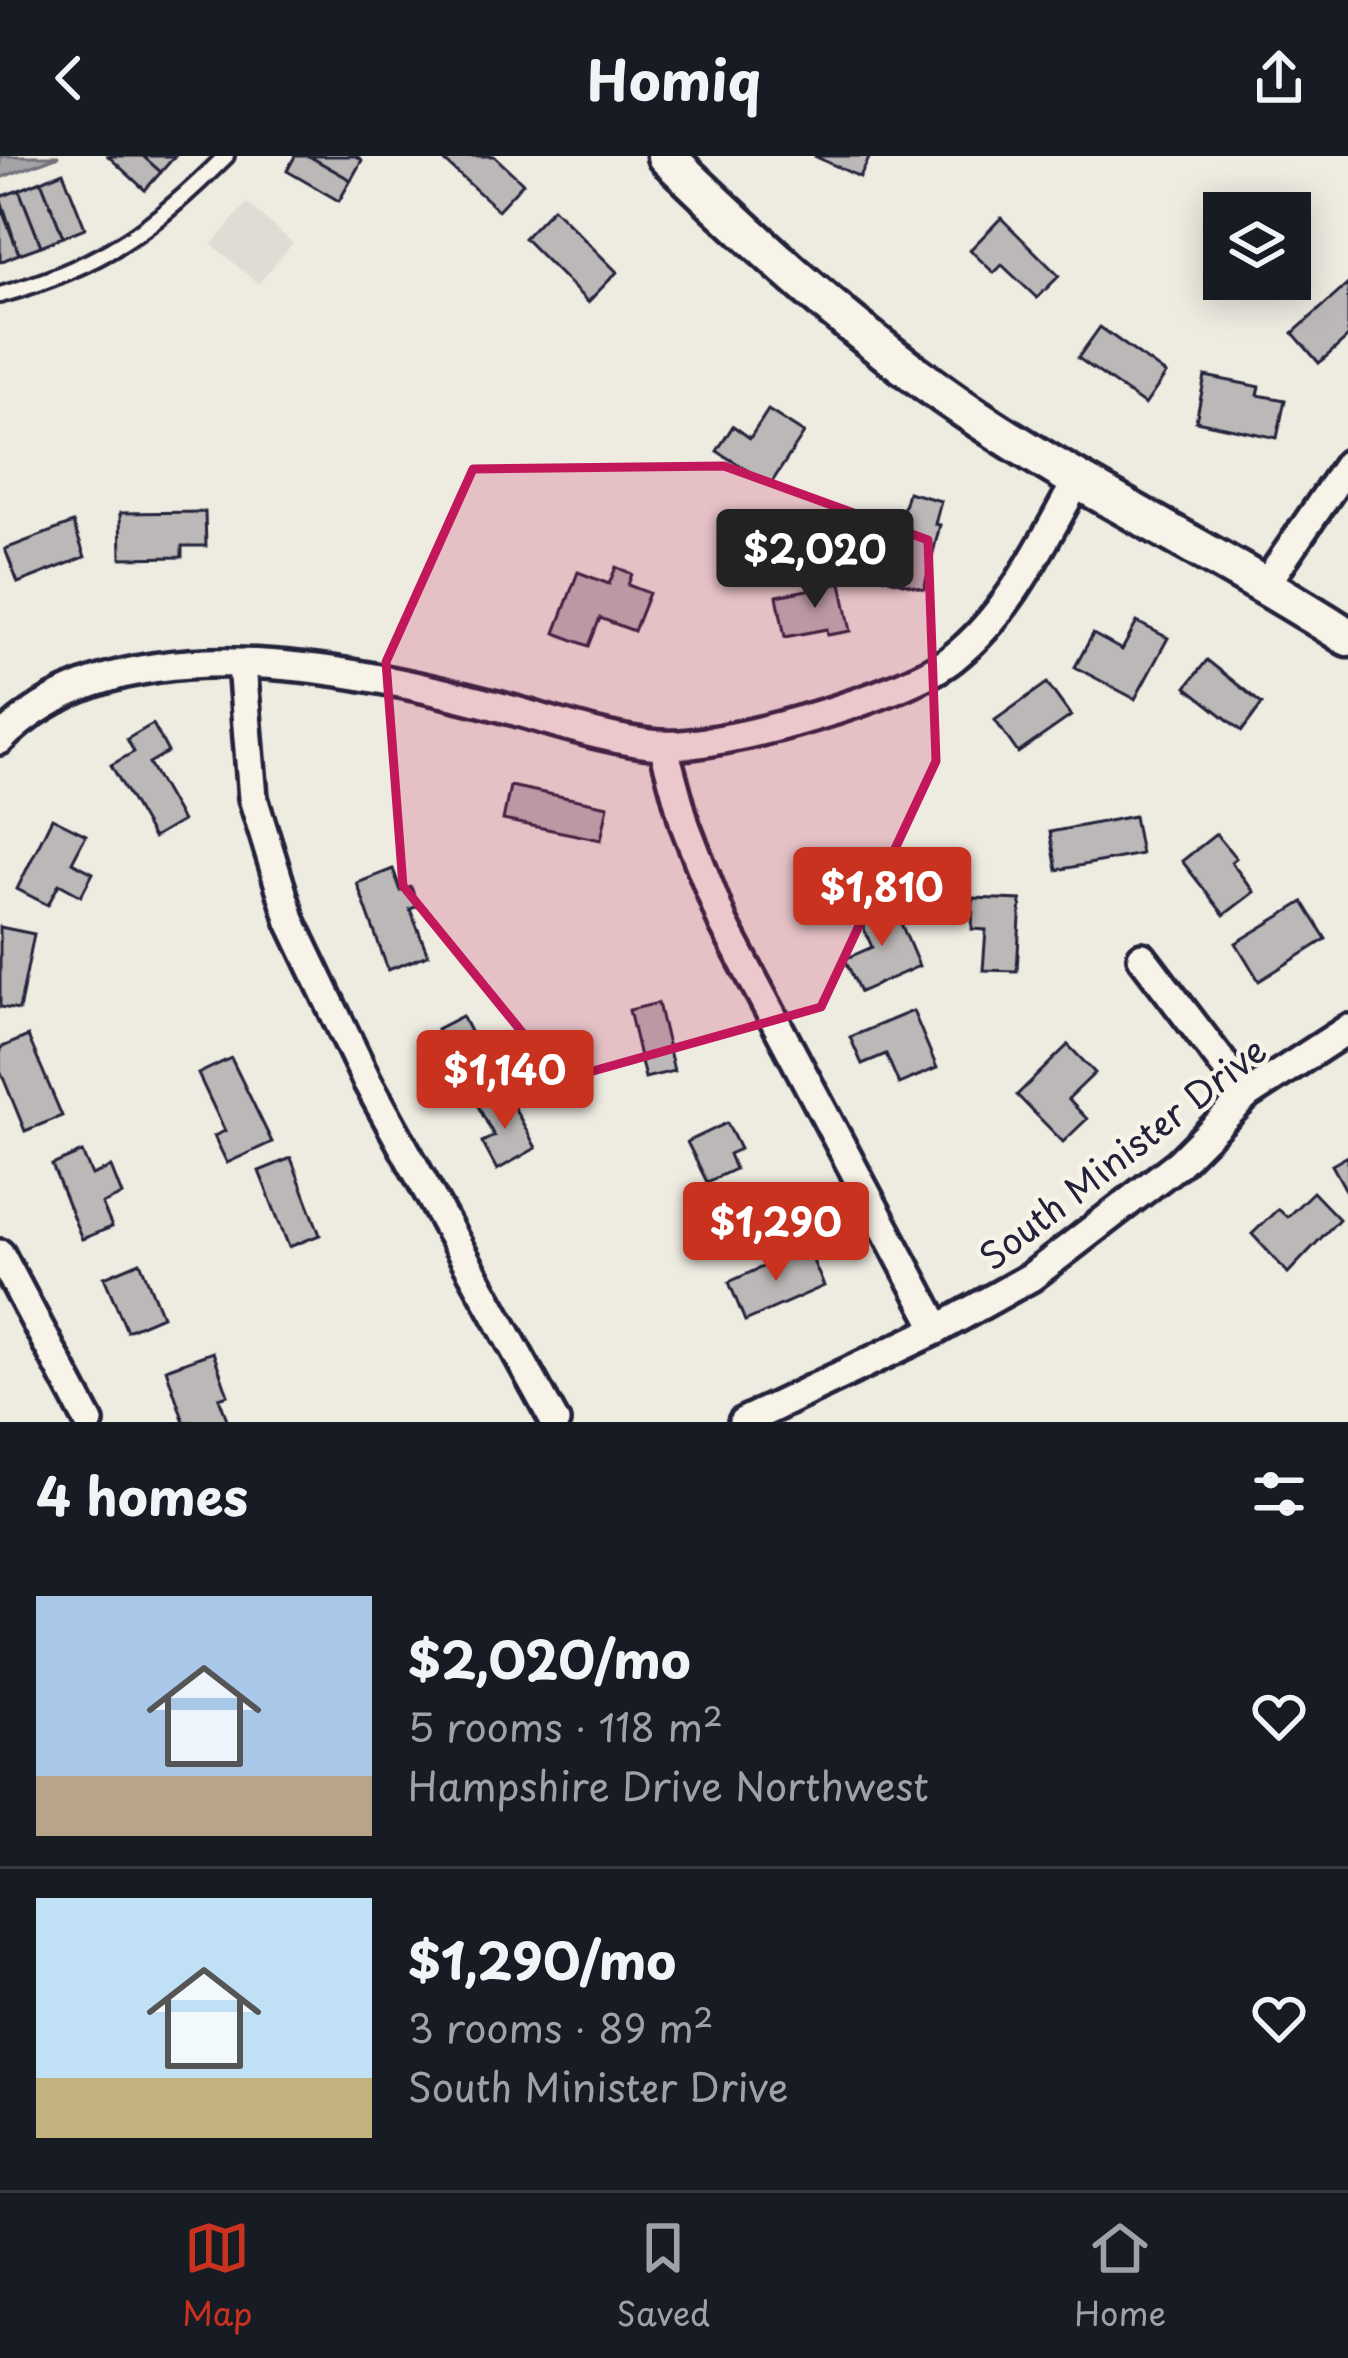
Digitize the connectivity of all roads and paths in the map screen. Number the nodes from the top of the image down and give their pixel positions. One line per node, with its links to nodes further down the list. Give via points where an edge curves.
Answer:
1 (226, 156): 3 (lane, via 115,252)
2 (677, 167): 5 (main road, via 850,323 963,409)
3 (0, 295)
4 (1348, 464): 6 (street)
5 (1077, 481): 6 (main road); 10 (street, via 995,616 952,660 904,686 816,715)
6 (1266, 584): 7 (main road)
7 (1348, 637)
8 (242, 664): 9 (street, via 112,675 57,697); 10 (street, via 389,679); 17 (street, via 253,797 291,922 368,1082)
9 (0, 740)
10 (663, 746): 15 (street, via 723,923)
11 (1142, 957): 13 (street)
12 (1348, 1029): 13 (street, South Minister Drive)
13 (1247, 1096): 15 (street, South Minister Drive, via 1179,1163 1031,1277)
14 (0, 1254): 16 (street)
15 (938, 1329): 18 (street, South Minister Drive)
16 (89, 1422)
17 (554, 1422)
18 (743, 1422)

